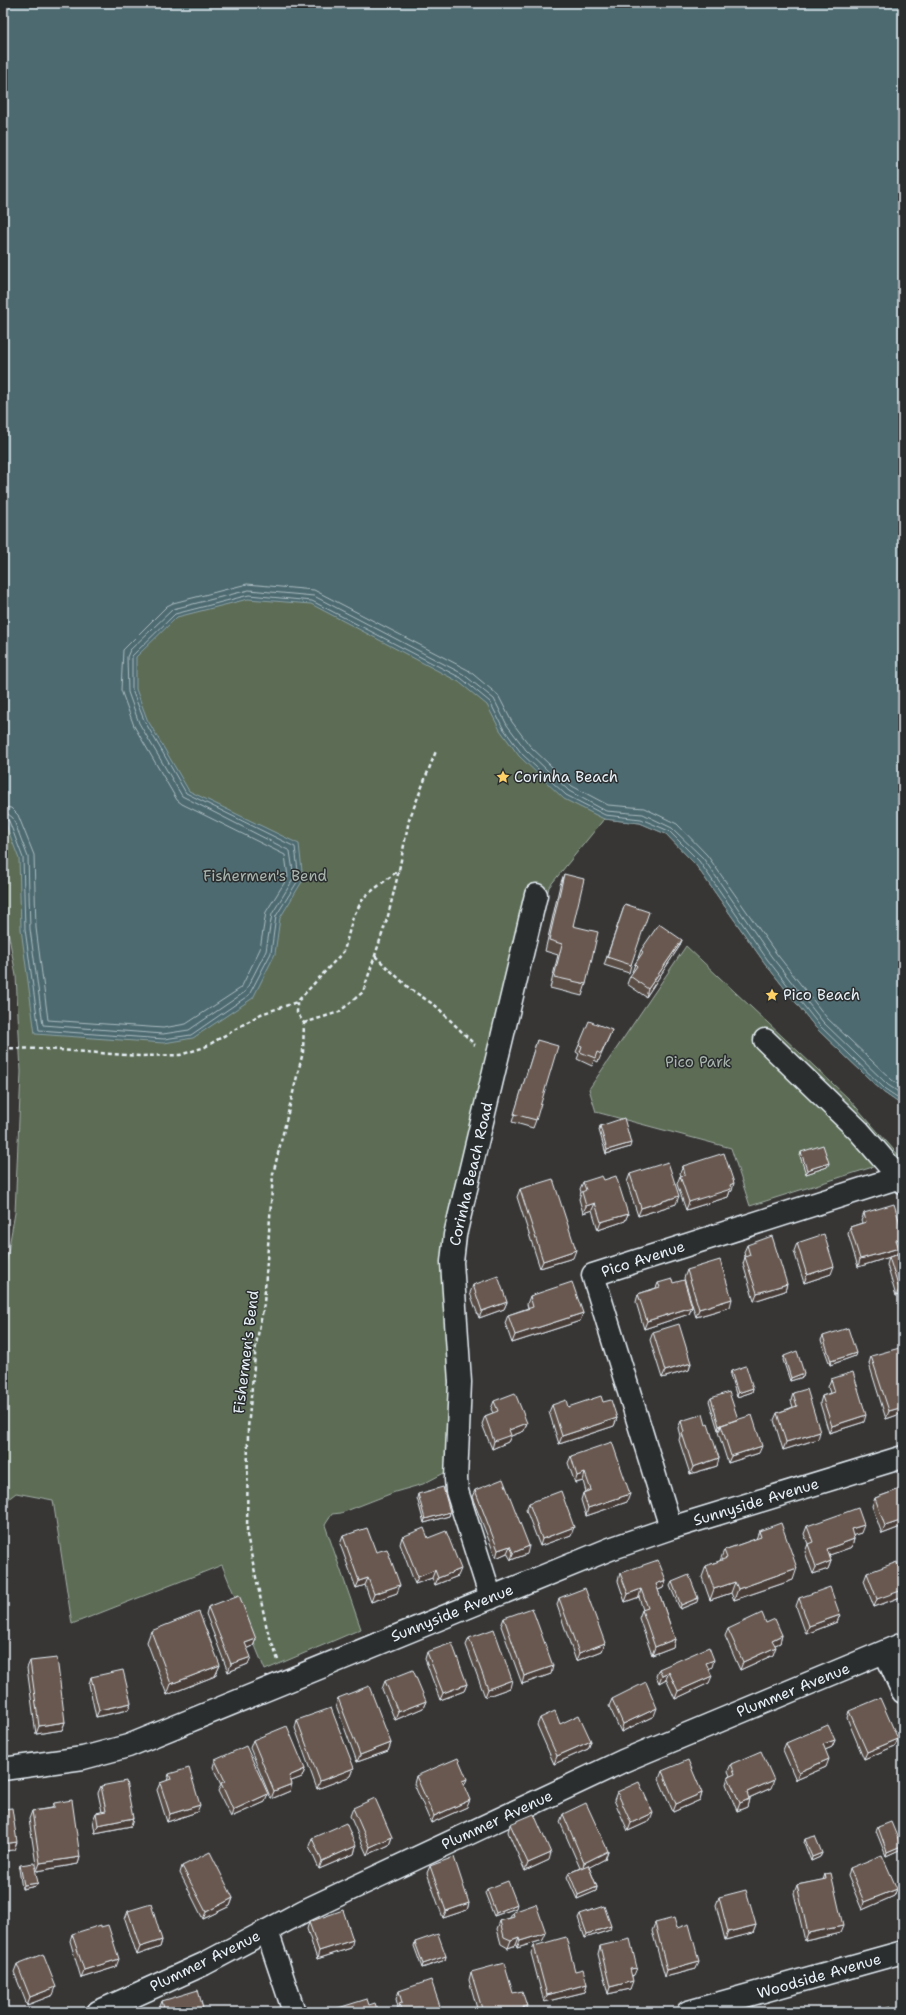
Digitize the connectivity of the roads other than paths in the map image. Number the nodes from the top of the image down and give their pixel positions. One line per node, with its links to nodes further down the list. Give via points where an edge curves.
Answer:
1 (536, 895): 6 (street, Corinha Beach Road, via 455,1235 452,1262 460,1372 457,1490)
2 (765, 1040): 3 (street, via 859,1131)
3 (901, 1180): 5 (street, Pico Avenue, via 592,1275)
4 (903, 1457): 5 (street, Sunnyside Avenue)
5 (671, 1528): 6 (street, Sunnyside Avenue, via 610,1549)
6 (491, 1598): 9 (street, Sunnyside Avenue, via 113,1751 83,1758)
7 (894, 1648): 8 (street); 10 (street, Plummer Avenue, via 623,1761 304,1911)
8 (903, 1692)
9 (3, 1769)
10 (267, 1931): 12 (street, Plummer Avenue, via 204,1964); 13 (street)
11 (903, 1952): 14 (street, Woodside Avenue)
12 (98, 2012)
13 (294, 2012)
14 (688, 2012)

